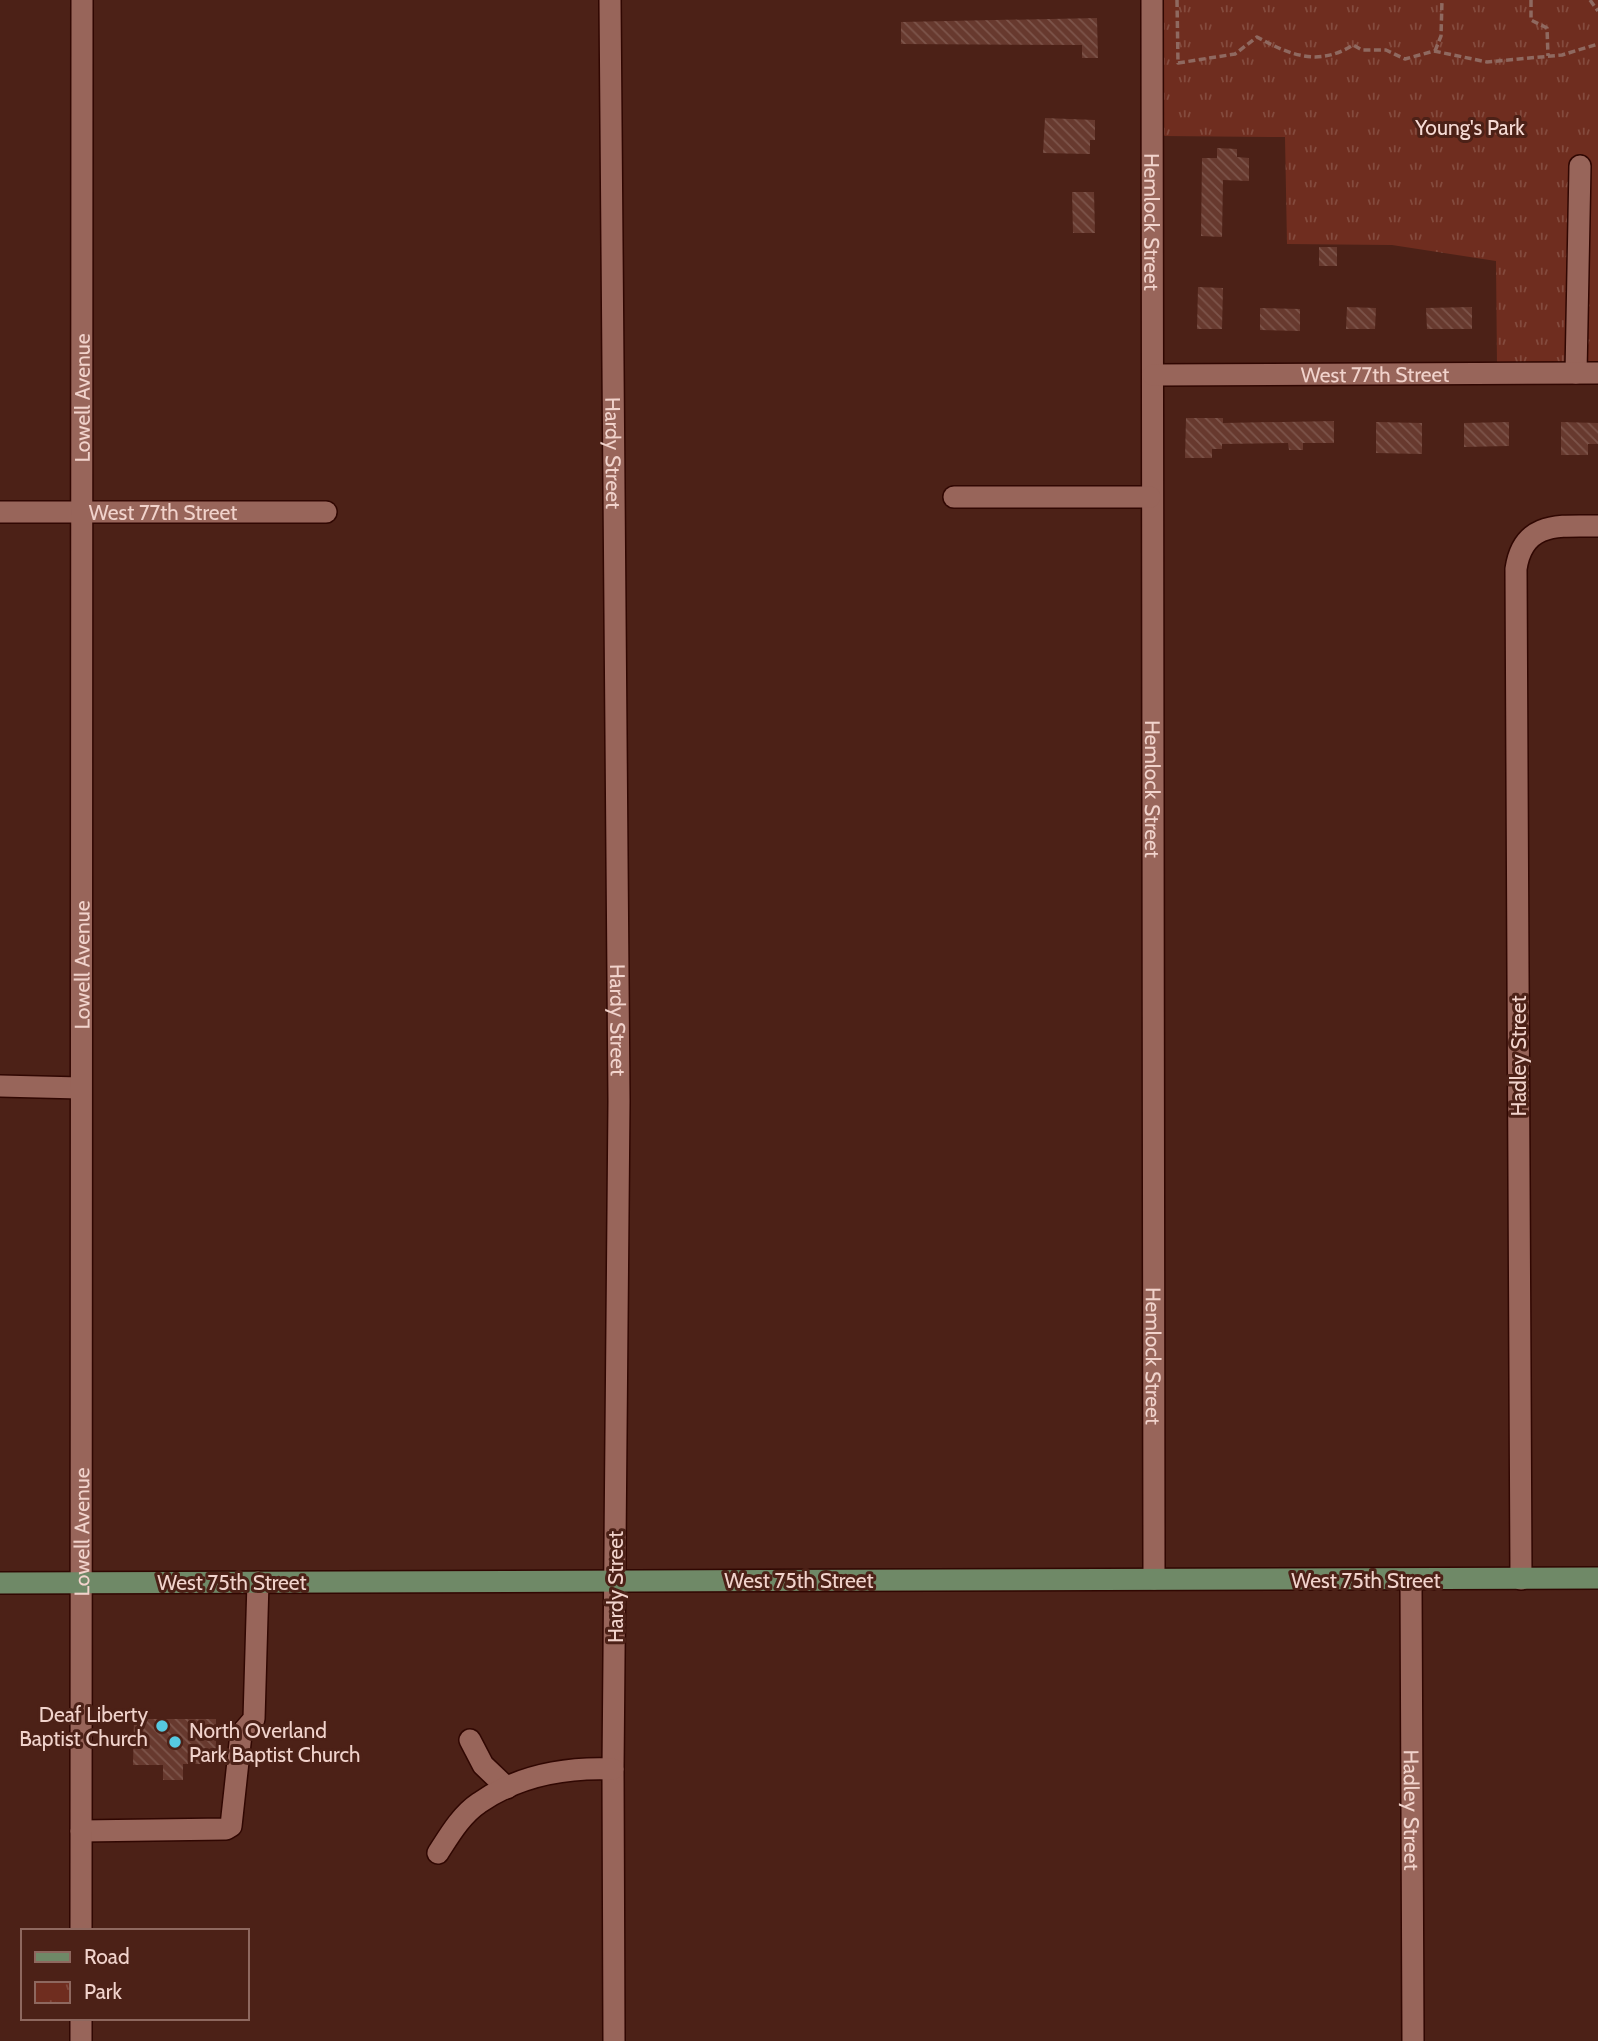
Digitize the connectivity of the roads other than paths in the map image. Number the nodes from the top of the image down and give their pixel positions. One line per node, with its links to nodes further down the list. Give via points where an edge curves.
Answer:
1 (82, 0): 13 (street, Lowell Avenue)
2 (610, 0): 20 (street, Hardy Street, via 619,1101)
3 (1152, 0): 8 (street, Hemlock Street)
4 (1580, 166): 5 (street)
5 (1588, 313): 6 (street)
6 (1576, 373): 7 (street, West 77th Street); 8 (street, West 77th Street)
7 (1598, 373)
8 (1153, 375): 10 (street, Hemlock Street)
9 (954, 497): 10 (street)
10 (1150, 497): 17 (street, Hemlock Street)
11 (0, 512): 13 (street, West 77th Street)
12 (326, 512): 13 (street, West 77th Street)
13 (81, 513): 16 (street, Lowell Avenue)
14 (1598, 526): 18 (street, Hadley Street, via 1548,527 1530,537 1518,552 1516,569)
15 (0, 1086): 16 (street)
16 (80, 1088): 22 (street, Lowell Avenue)
17 (1154, 1578): 20 (main road, West 75th Street); 21 (main road, West 75th Street)
18 (1521, 1578): 19 (main road, West 75th Street); 21 (main road, West 75th Street)
19 (1598, 1578)
20 (615, 1581): 23 (main road, West 75th Street); 26 (street, Hardy Street)
21 (1411, 1581): 34 (street, Hadley Street)
22 (81, 1582): 23 (main road, West 75th Street); 24 (main road, West 75th Street); 28 (street, Lowell Avenue)
23 (258, 1582): 28 (street, via 254,1719 241,1734 231,1826)
24 (0, 1583)
25 (470, 1740): 27 (street, via 483,1765)
26 (613, 1769): 27 (street, via 548,1773); 33 (street, Hardy Street)
27 (506, 1788): 29 (street, via 477,1804)
28 (81, 1831): 30 (street, Lowell Avenue)
29 (438, 1853)
30 (81, 1929)
31 (81, 2020): 32 (street)
32 (81, 2041)
33 (614, 2041)
34 (1413, 2041)

